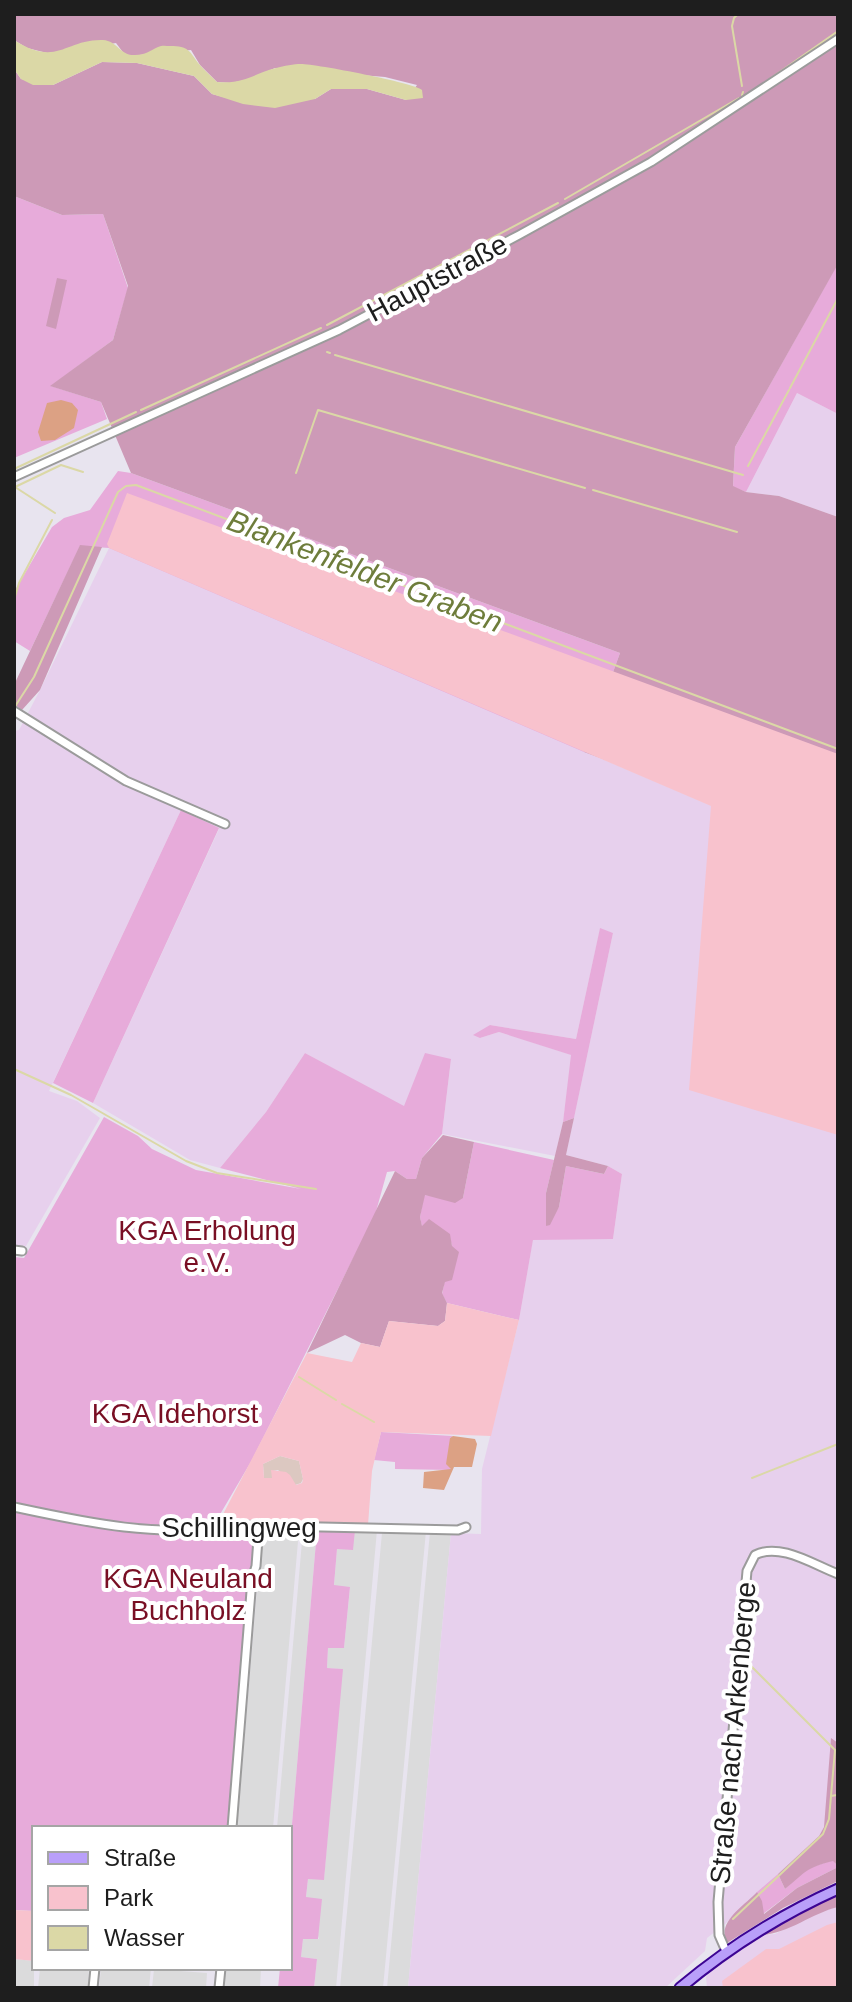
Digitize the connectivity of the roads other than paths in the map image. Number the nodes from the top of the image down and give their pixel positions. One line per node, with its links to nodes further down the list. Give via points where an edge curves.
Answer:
1 (838, 39): 2 (street, Hauptstraße, via 651,162 519,235 339,330)
2 (14, 477)
3 (16, 713): 4 (street, via 126,781)
4 (225, 824)
5 (14, 1507): 6 (street, Schillingweg, via 165,1530)
6 (259, 1525): 7 (street, Schillingweg); 9 (street)
7 (466, 1527)
8 (838, 1574): 11 (street, Straße nach Arkenberge, via 769,1550 755,1555 747,1571 718,1902 719,1935)
9 (232, 1826)
10 (838, 1889): 11 (main road)
11 (726, 1951): 12 (main road)
12 (680, 1988)

